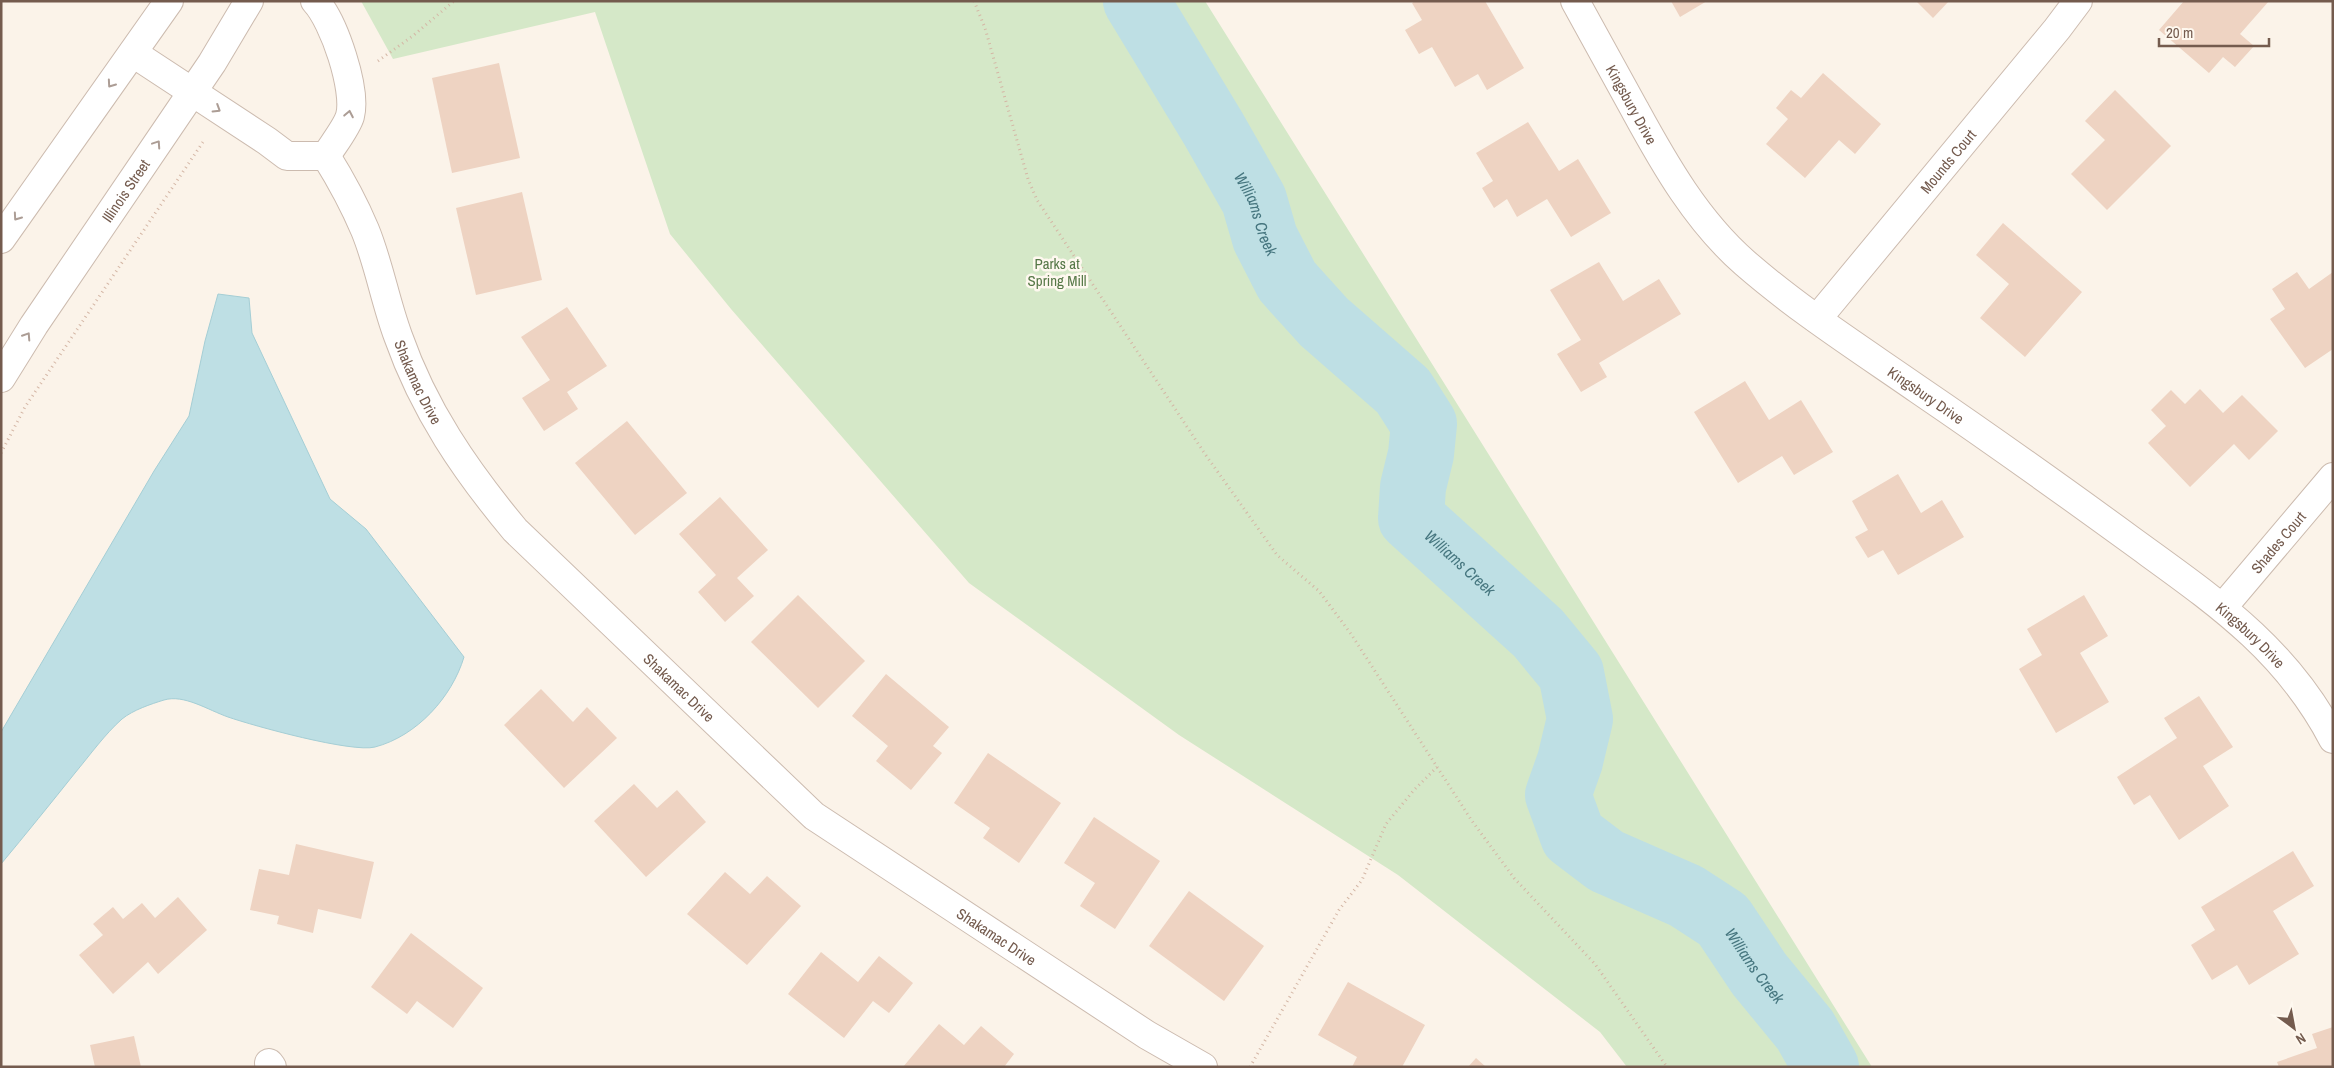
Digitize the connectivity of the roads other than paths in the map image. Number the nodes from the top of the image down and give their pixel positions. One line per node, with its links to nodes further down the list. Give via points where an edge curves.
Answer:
1 (169, 1): 6 (street)
2 (249, 1): 7 (street, Illinois Street)
3 (315, 1): 8 (street, one-way to 3, via 350,117 351,96 338,43 326,15)
4 (1575, 1): 10 (street, Kingsbury Drive, via 1663,161 1687,198 1744,261)
5 (2078, 1): 10 (street, Mounds Court)
6 (133, 53): 7 (street); 9 (street, one-way to 9)
7 (192, 94): 8 (street, one-way to 8, via 287,156); 11 (street, Illinois Street, one-way to 7)
8 (326, 156): 15 (street, Shakamac Drive, via 344,183 365,231 398,336 422,393 448,442 478,486 515,530 814,816 1147,1035)
9 (1, 239)
10 (1817, 320): 13 (street, Kingsbury Drive, via 2042,474)
11 (1, 378)
12 (2333, 477): 13 (street, Shades Court)
13 (2223, 607): 14 (street, Kingsbury Drive, via 2260,639 2286,669 2322,718)
14 (2333, 739)
15 (1203, 1067)

